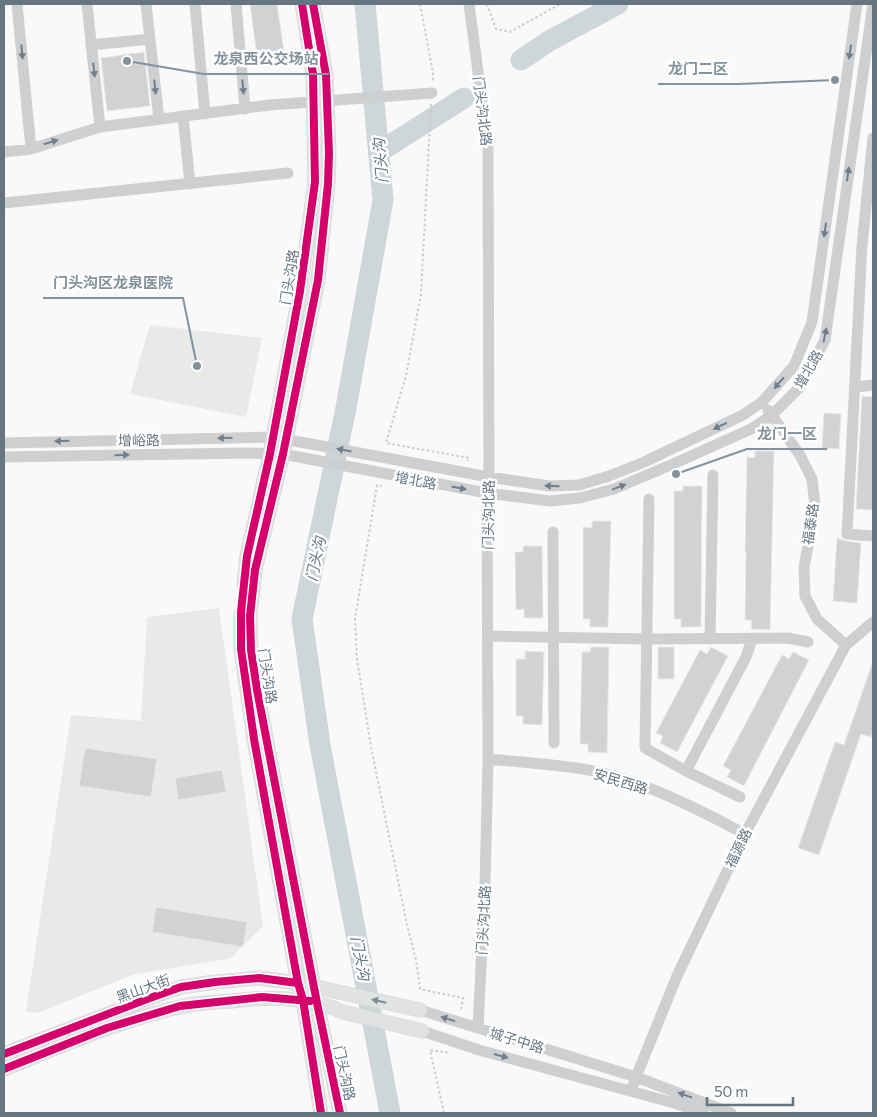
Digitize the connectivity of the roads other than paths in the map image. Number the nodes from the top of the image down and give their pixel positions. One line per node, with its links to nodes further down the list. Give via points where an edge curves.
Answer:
1 (17, 4): 21 (street, one-way to 21)
2 (86, 4): 12 (street)
3 (146, 4): 11 (street)
4 (195, 4): 16 (street)
5 (236, 4): 15 (street, one-way to 15)
6 (302, 4): 14 (main road, 门头沟路, via 313,74)
7 (313, 4): 14 (main road, 门头沟路, via 326,75)
8 (469, 4): 36 (street, 门头沟北路, via 488,147)
9 (857, 4): 29 (street, 增北路, one-way to 29, via 812,322 794,366)
10 (873, 4): 30 (street, 增北路, one-way to 10, via 801,386 825,340)
11 (150, 39): 12 (street); 18 (street, one-way to 18)
12 (91, 45): 19 (street, one-way to 19)
13 (432, 93): 14 (street)
14 (324, 101): 15 (street); 31 (main road, 门头沟路)
15 (245, 108): 16 (street)
16 (205, 114): 17 (street)
17 (183, 116): 18 (street); 24 (street)
18 (159, 119): 19 (street)
19 (100, 127): 21 (street, one-way to 19)
20 (873, 138): 26 (street)
21 (31, 149): 22 (street)
22 (4, 152)
23 (288, 173): 24 (street)
24 (190, 184): 25 (street)
25 (4, 203)
26 (868, 245): 28 (street)
27 (873, 385): 28 (street)
28 (856, 387): 40 (street, via 847,534)
29 (762, 402): 30 (street, 福泰路); 36 (street, 增北路, one-way to 36, via 743,415 642,463 578,485 549,486)
30 (772, 415): 37 (street, 增北路, one-way to 30, via 550,501 580,498 614,489 751,428); 48 (street, 福泰路, via 800,454 812,479 815,506 804,568 804,596 818,619)
31 (280, 438): 32 (street, 增峪路, one-way to 32); 33 (main road, 门头沟路); 36 (street, 增北路, one-way to 31)
32 (4, 442)
33 (276, 454): 34 (street, 增峪路, one-way to 33); 37 (street, 增北路, one-way to 37); 54 (main road, 门头沟路, via 247,556 241,649); 55 (main road, 门头沟路, via 255,570 250,616 251,650)
34 (4, 457)
35 (713, 475): 45 (street)
36 (489, 477): 37 (street, 门头沟北路)
37 (488, 493): 42 (street, 门头沟北路)
38 (649, 499): 44 (street)
39 (553, 532): 43 (street)
40 (873, 536)
41 (873, 622): 48 (street, 福源路)
42 (488, 636): 43 (street); 50 (street, 门头沟北路)
43 (553, 638): 44 (street); 49 (street)
44 (646, 639): 45 (street); 51 (street, via 645,748)
45 (710, 639): 46 (street)
46 (752, 639): 47 (street, via 788,638); 51 (street, via 746,657)
47 (808, 642)
48 (846, 645): 53 (street, 福源路)
49 (554, 743)
50 (488, 759): 53 (street, 安民西路, via 584,770 636,784 691,806); 58 (street, 门头沟北路)
51 (686, 771): 52 (street)
52 (740, 797)
53 (745, 834): 62 (street, 福源路, via 677,976)
54 (298, 982): 55 (main road, 城子中路); 56 (main road, 门头沟路); 60 (main road, 黑山大街, via 259,978 181,987)
55 (314, 986): 56 (main road, 门头沟路); 57 (main road, 城子中路, one-way to 55)
56 (310, 1002): 59 (main road, 黑山大街); 61 (main road, 黑山大街, via 262,997 180,1006 107,1028); 64 (main road, 门头沟路); 65 (main road, 门头沟路)
57 (420, 1010): 58 (street, 城子中路, one-way to 57)
58 (478, 1028): 62 (street, 城子中路)
59 (422, 1031): 63 (street, 城子中路, one-way to 63)
60 (4, 1054)
61 (4, 1069)
62 (636, 1077): 63 (street, 福源路); 67 (street, 城子中路, one-way to 62)
63 (631, 1092): 66 (street, 城子中路)
64 (321, 1113)
65 (340, 1113)
66 (703, 1113)
67 (731, 1113)

